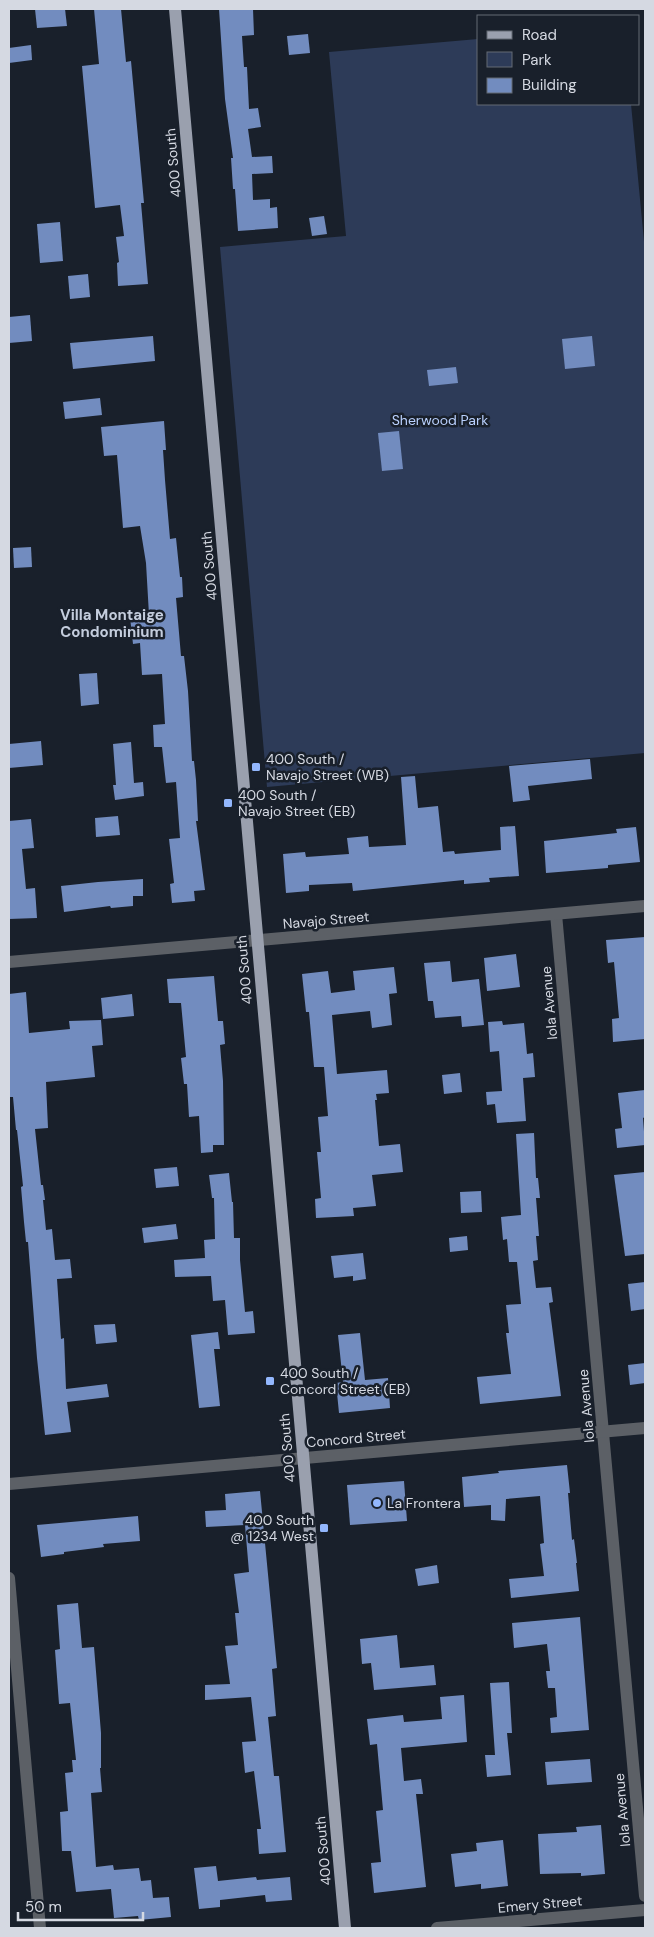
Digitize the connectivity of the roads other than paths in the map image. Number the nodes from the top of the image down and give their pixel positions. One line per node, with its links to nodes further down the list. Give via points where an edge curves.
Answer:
1 (175, 9): 4 (main road, 400 South)
2 (645, 906): 3 (street, Navajo Street)
3 (556, 914): 4 (street, Navajo Street); 7 (street, Iola Avenue)
4 (256, 941): 5 (street, Navajo Street); 8 (main road, 400 South)
5 (9, 962)
6 (645, 1428): 7 (street, Concord Street)
7 (603, 1432): 8 (street, Concord Street); 11 (street, Iola Avenue)
8 (303, 1458): 9 (street, Concord Street); 14 (main road, 400 South)
9 (9, 1484)
10 (9, 1578): 13 (street)
11 (645, 1896)
12 (645, 1910): 15 (street, Emery Street)
13 (40, 1928)
14 (345, 1928)
15 (437, 1928)

